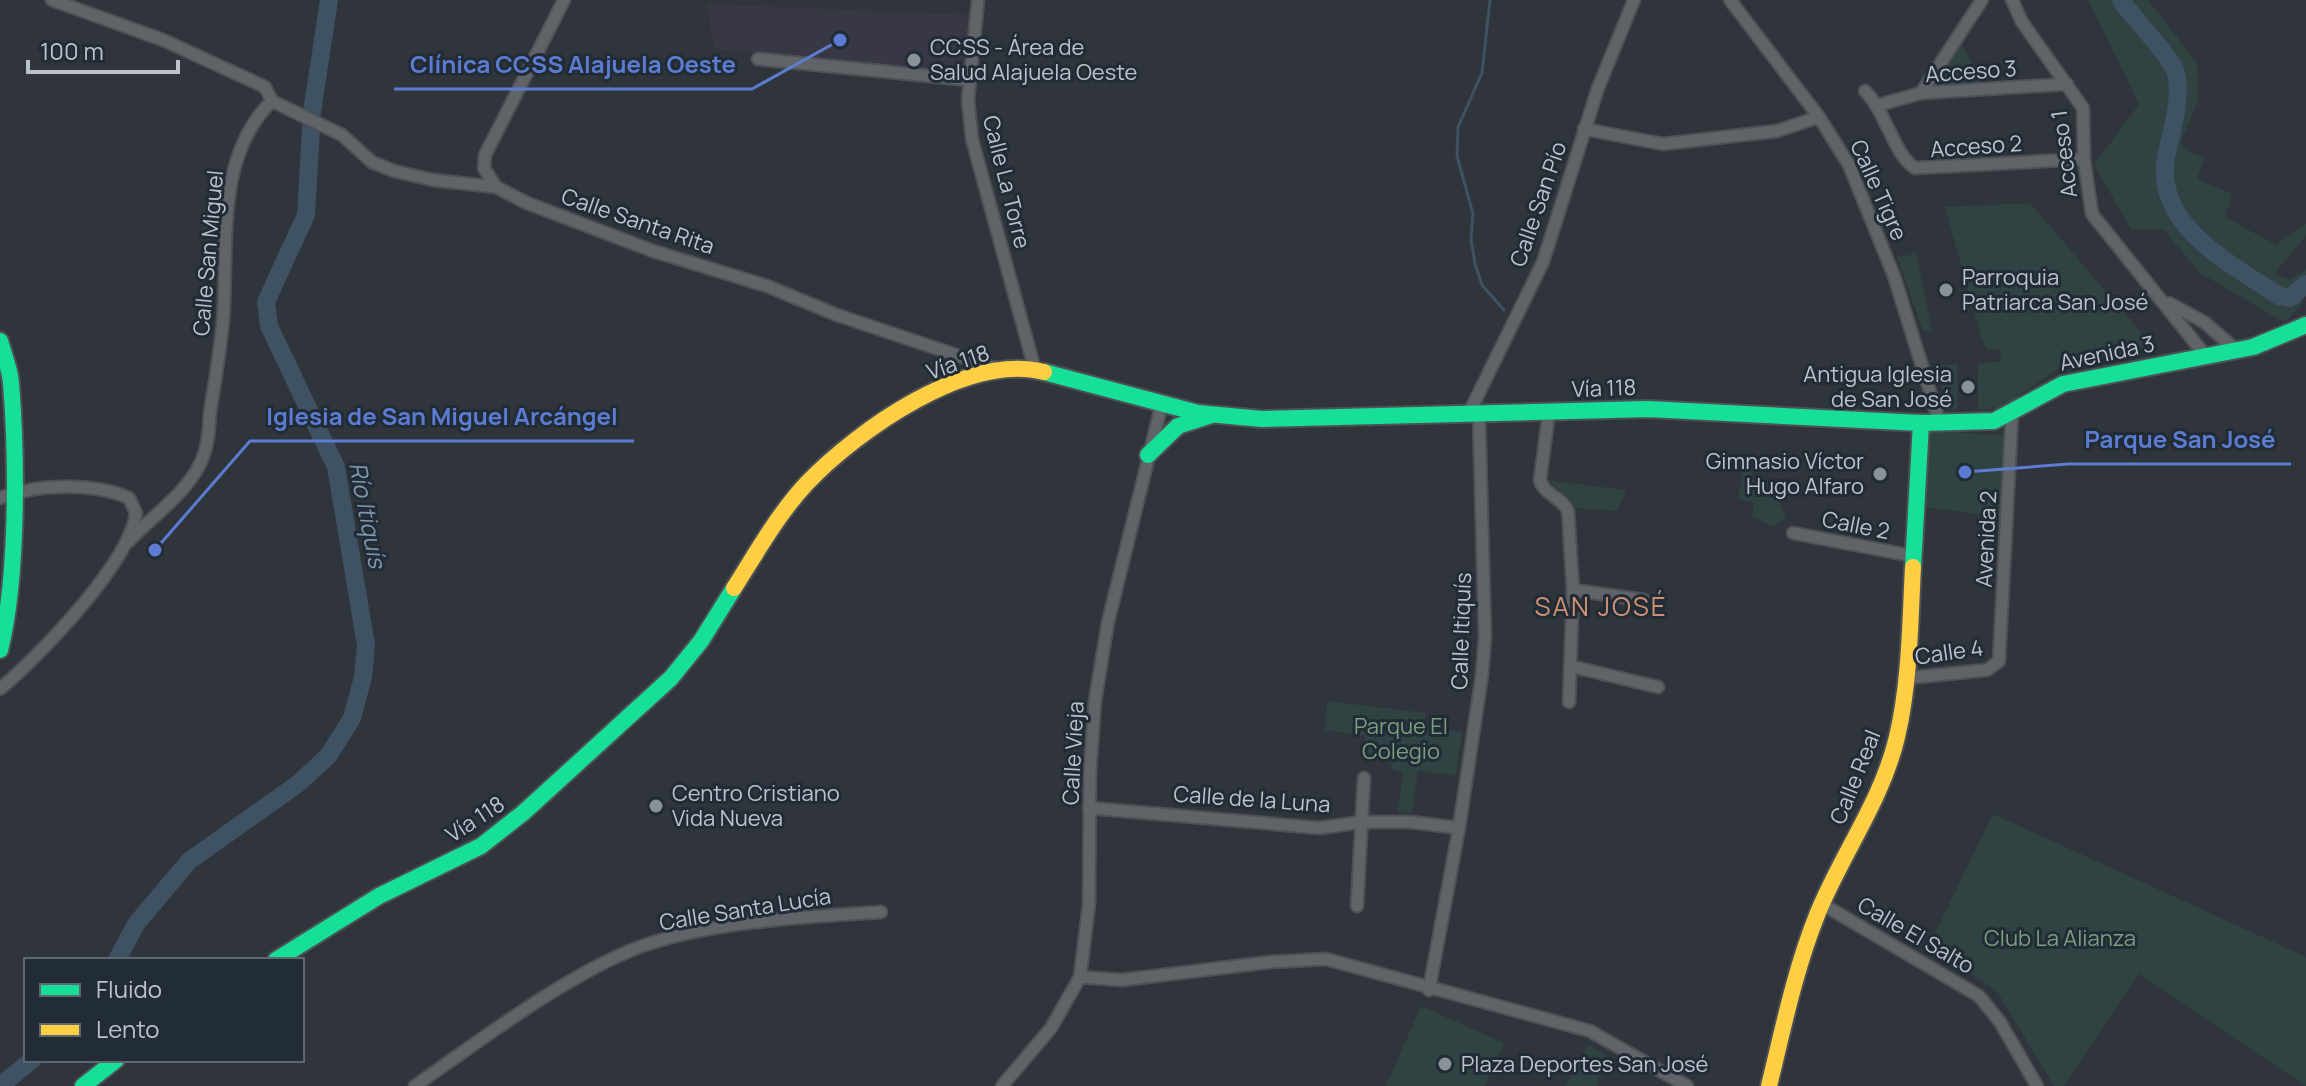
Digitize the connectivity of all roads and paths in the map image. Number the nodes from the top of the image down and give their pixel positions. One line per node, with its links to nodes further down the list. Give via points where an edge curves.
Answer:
1 (52, 0): 13 (street, via 163,40 265,87)
2 (564, 0): 18 (street, via 489,145 484,168)
3 (978, 0): 9 (street, Calle La Torre)
4 (1634, 0): 16 (street, Calle San Pío)
5 (1730, 0): 15 (street, Calle Tigre)
6 (1982, 0): 12 (street)
7 (2012, 0): 10 (street, Acceso 1)
8 (758, 59): 9 (street)
9 (970, 80): 25 (street, Calle La Torre, via 975,151)
10 (2067, 84): 12 (street, Acceso 3); 17 (street, Acceso 1, via 2083,108)
11 (1865, 91): 14 (street, Acceso 2)
12 (1921, 93): 14 (street, Acceso 3)
13 (272, 101): 18 (street, Calle Santa Rita, via 328,128 372,162 394,171); 36 (street, Calle San Miguel, via 243,142 235,164 225,234 223,321 205,453 190,479)
14 (1879, 105): 17 (street, Acceso 2, via 1904,158 1915,168)
15 (1819, 117): 16 (street, via 1777,131 1663,144); 32 (street, Calle Tigre, via 1861,189)
16 (1584, 129): 29 (street, Calle San Pío, via 1543,262)
17 (2084, 159): 19 (street, Acceso 1, via 2092,214)
18 (496, 187): 24 (street, Calle Santa Rita, via 653,251)
19 (2161, 298): 22 (street, Acceso 1, via 2204,322); 23 (street, Acceso 1)
20 (2306, 325): 22 (main road, Avenida 3)
21 (0, 341): 34 (main road, via 11,380)
22 (2235, 349): 23 (main road, Avenida 3)
23 (2205, 355): 30 (main road, Avenida 3, via 2063,384 2045,390)
24 (999, 369): 25 (main road, Vía 118); 54 (main road, Vía 118, via 963,379 909,405 825,465 776,521 701,641 671,678 501,832 379,896)
25 (1035, 370): 26 (main road, Vía 118)
26 (1162, 403): 28 (main road, Vía 118); 33 (street, Calle Vieja)
27 (1549, 412): 29 (main road, Vía 118); 31 (main road, Vía 118, via 1737,411); 38 (street, via 1540,480 1568,511)
28 (1214, 415): 29 (main road, Vía 118, via 1309,420); 33 (main road, via 1178,426)
29 (1474, 415): 50 (street, Calle Itiquís, via 1485,636)
30 (2012, 415): 32 (main road, Avenida 3, via 1982,424); 41 (street, Avenida 2, via 2001,655)
31 (1921, 423): 32 (main road, Avenida 3); 37 (main road, Calle Real)
32 (1940, 424)
33 (1148, 455): 48 (street, Calle Vieja, via 1101,659)
34 (6, 496): 36 (street, via 94,488 120,494 135,506); 40 (main road, via 9,615)
35 (1793, 533): 37 (street, Calle 2)
36 (129, 541): 45 (street, Calle San Miguel, via 78,609)
37 (1913, 556): 43 (main road, Calle Real)
38 (1573, 590): 39 (street); 42 (street)
39 (1644, 600)
40 (0, 650)
41 (1996, 665): 43 (street, Calle 4)
42 (1570, 666): 44 (street); 46 (street)
43 (1907, 678): 51 (main road, Calle Real, via 1897,739 1879,788)
44 (1658, 687)
45 (0, 689)
46 (1569, 702)
47 (1364, 778): 49 (street)
48 (1089, 808): 49 (street, Calle de la Luna, via 1320,828); 55 (street, Calle Vieja, via 1089,904)
49 (1361, 822): 50 (street, Calle de la Luna); 52 (street)
50 (1459, 828): 56 (street, Calle Itiquís)
51 (1822, 904): 62 (main road, Calle Real, via 1789,1002); 63 (street, Calle El Salto, via 1979,996)
52 (1357, 906)
53 (881, 912): 59 (street, Calle Santa Lucía, via 685,935 643,946 578,978)
54 (279, 958)
55 (1080, 977): 56 (street, via 1122,980 1326,959); 60 (street, Calle Vieja, via 1051,1028)
56 (1429, 990): 61 (street, via 1590,1031)
57 (113, 1062): 58 (main road)
58 (83, 1086)
59 (415, 1086)
60 (1002, 1086)
61 (1687, 1086)
62 (1769, 1086)
63 (2037, 1086)

